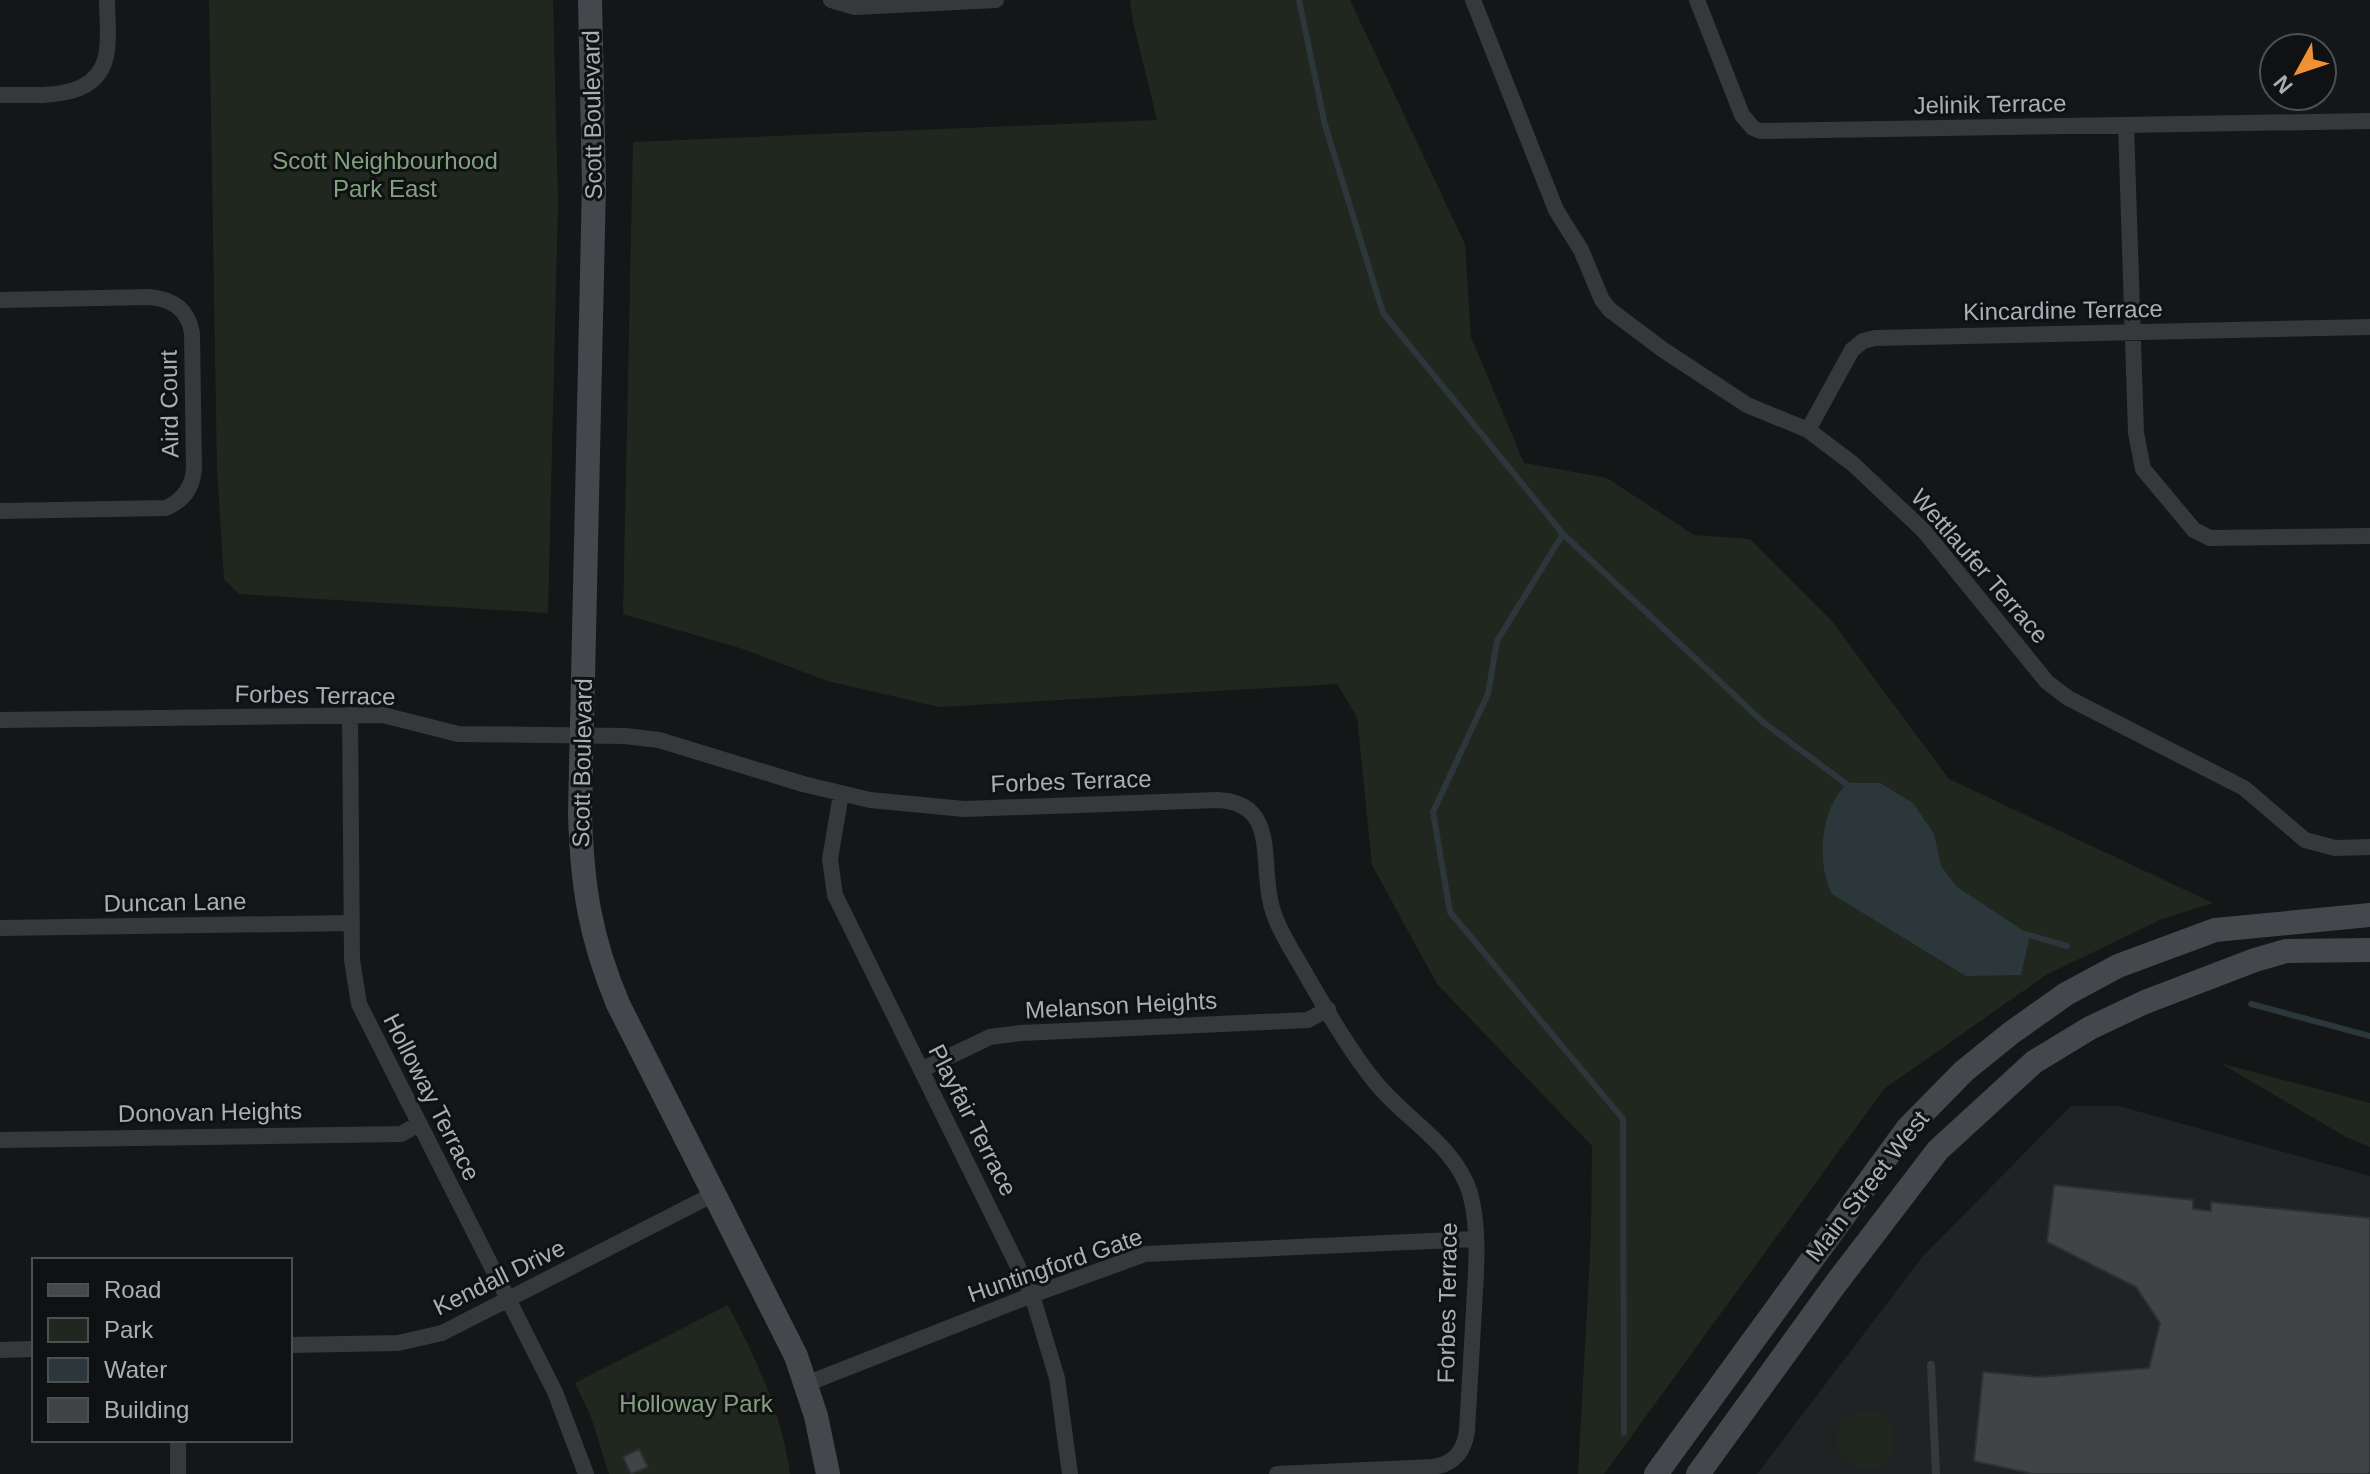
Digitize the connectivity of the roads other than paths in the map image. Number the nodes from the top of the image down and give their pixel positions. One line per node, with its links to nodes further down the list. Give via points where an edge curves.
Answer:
1 (107, 0): 7 (street, via 106,59 92,82 60,93)
2 (590, 0): 18 (main road, Scott Boulevard, via 594,184)
3 (831, 0): 4 (street, via 855,7)
4 (996, 0)
5 (1473, 0): 13 (street, Wettlaufer Terrace, via 1556,210 1581,250 1602,300 1620,319 1747,405)
6 (1697, 0): 9 (street, Jelinik Terrace, via 1742,115 1760,131)
7 (0, 95)
8 (2370, 121): 9 (street, Jelinik Terrace)
9 (2126, 125): 12 (street)
10 (0, 300): 14 (street, Aird Court, via 149,297 179,306 192,333 194,468 186,493 166,508)
11 (2370, 327): 12 (street, Kincardine Terrace)
12 (2132, 333): 13 (street, Kincardine Terrace, via 1863,341 1852,350); 15 (street, via 2136,433 2143,469 2194,530 2221,539)
13 (1808, 430): 20 (street, Wettlaufer Terrace, via 1924,531 2047,682 2068,698 2244,788 2305,840 2335,848)
14 (0, 511)
15 (2370, 536)
16 (350, 715): 17 (street, Forbes Terrace); 18 (street, Forbes Terrace, via 383,715 458,734); 22 (street, Holloway Terrace)
17 (0, 720)
18 (582, 736): 19 (street, Forbes Terrace, via 671,743); 29 (main road, Scott Boulevard, via 581,863 598,953 618,1004)
19 (841, 794): 25 (street, Forbes Terrace, via 964,809 1239,803 1254,813 1262,829 1274,916); 26 (street, Playfair Terrace, via 830,859 835,895)
20 (2370, 847)
21 (2370, 915): 45 (main road, Main Street West, via 2215,930 2118,966 2011,1033 1907,1129)
22 (352, 923): 23 (street, Duncan Lane); 27 (street, Holloway Terrace, via 359,1004)
23 (0, 928)
24 (2370, 950): 46 (main road, Main Street West, via 2286,951 2255,960 2145,1002 2034,1062 1938,1150)
25 (1328, 1009): 26 (street, Melanson Heights, via 1308,1020 1021,1033 979,1041); 30 (street, Forbes Terrace, via 1374,1081 1459,1170 1471,1201)
26 (921, 1070): 31 (street, Playfair Terrace)
27 (419, 1124): 28 (street, Donovan Heights, via 401,1134); 32 (street, Holloway Terrace)
28 (0, 1140)
29 (714, 1194): 32 (street, Kendall Drive); 37 (main road, Scott Boulevard)
30 (1475, 1239): 31 (street, Huntingford Gate, via 1145,1254); 44 (street, Forbes Terrace, via 1467,1431 1457,1456 1443,1466)
31 (1032, 1295): 37 (street, Huntingford Gate); 42 (street, Playfair Terrace, via 1057,1378)
32 (508, 1300): 33 (street, Kendall Drive, via 442,1333 411,1342); 40 (street, Holloway Terrace, via 555,1392)
33 (292, 1345)
34 (32, 1349): 35 (street)
35 (0, 1350)
36 (1931, 1365): 47 (lane)
37 (806, 1384): 41 (main road, Scott Boulevard)
38 (178, 1442): 39 (street)
39 (178, 1474)
40 (586, 1474)
41 (828, 1474)
42 (1070, 1474)
43 (1277, 1474): 44 (street, Forbes Terrace)
44 (1295, 1474)
45 (1656, 1474)
46 (1698, 1474)
47 (1936, 1474)

